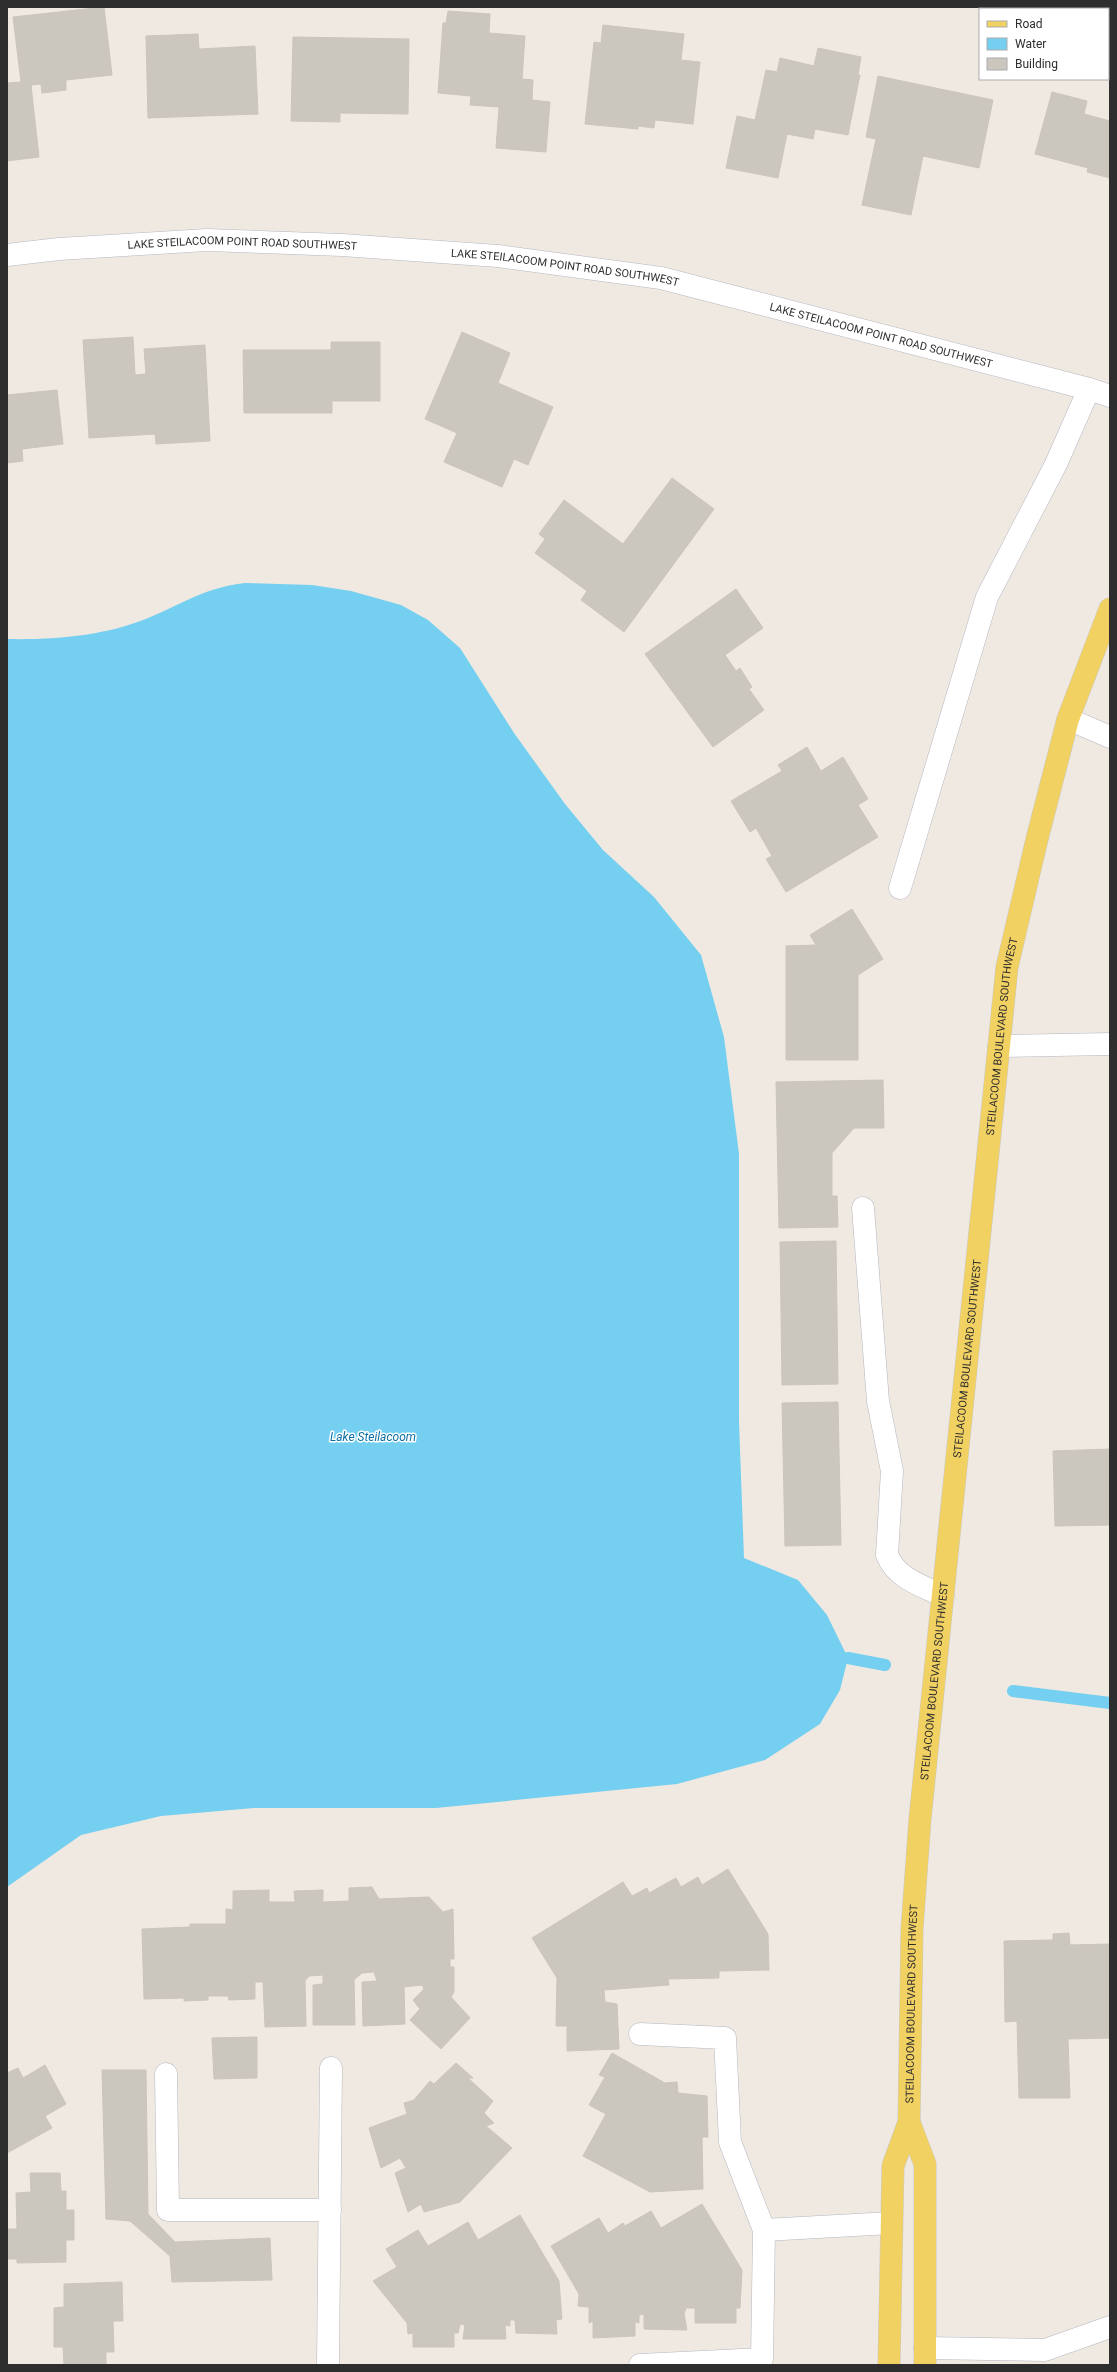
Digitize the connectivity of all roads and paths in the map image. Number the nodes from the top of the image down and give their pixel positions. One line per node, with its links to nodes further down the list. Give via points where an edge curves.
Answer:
1 (7, 255): 2 (street, LAKE STEILACOOM POINT ROAD SOUTHWEST, via 59,249 207,240 342,245 498,256 661,278)
2 (1089, 389): 3 (street, LAKE STEILACOOM POINT ROAD SOUTHWEST); 7 (street, via 1056,464 987,597)
3 (1110, 396)
4 (1110, 609): 5 (main road, STEILACOOM BOULEVARD SOUTHWEST)
5 (1068, 719): 6 (street); 9 (main road, STEILACOOM BOULEVARD SOUTHWEST, via 1007,967)
6 (1110, 737)
7 (900, 888)
8 (1110, 1044): 9 (street)
9 (999, 1046): 11 (main road, STEILACOOM BOULEVARD SOUTHWEST)
10 (863, 1208): 11 (street, via 878,1401 892,1470 887,1555 892,1566 902,1576)
11 (943, 1596): 15 (main road, STEILACOOM BOULEVARD SOUTHWEST, via 920,1819 912,1929)
12 (640, 2034): 18 (street, via 724,2038 730,2142)
13 (331, 2068): 16 (street)
14 (166, 2074): 16 (street, via 168,2210)
15 (910, 2122): 17 (main road, STEILACOOM BOULEVARD SOUTHWEST, via 893,2166); 20 (main road, STEILACOOM BOULEVARD SOUTHWEST, via 925,2164)
16 (330, 2210): 22 (street)
17 (891, 2223): 18 (street); 24 (main road, STEILACOOM BOULEVARD SOUTHWEST)
18 (764, 2230): 23 (street, via 762,2359)
19 (1110, 2328): 21 (street)
20 (925, 2357): 21 (street)
21 (1051, 2357)
22 (328, 2365)
23 (640, 2365)
24 (888, 2365)

